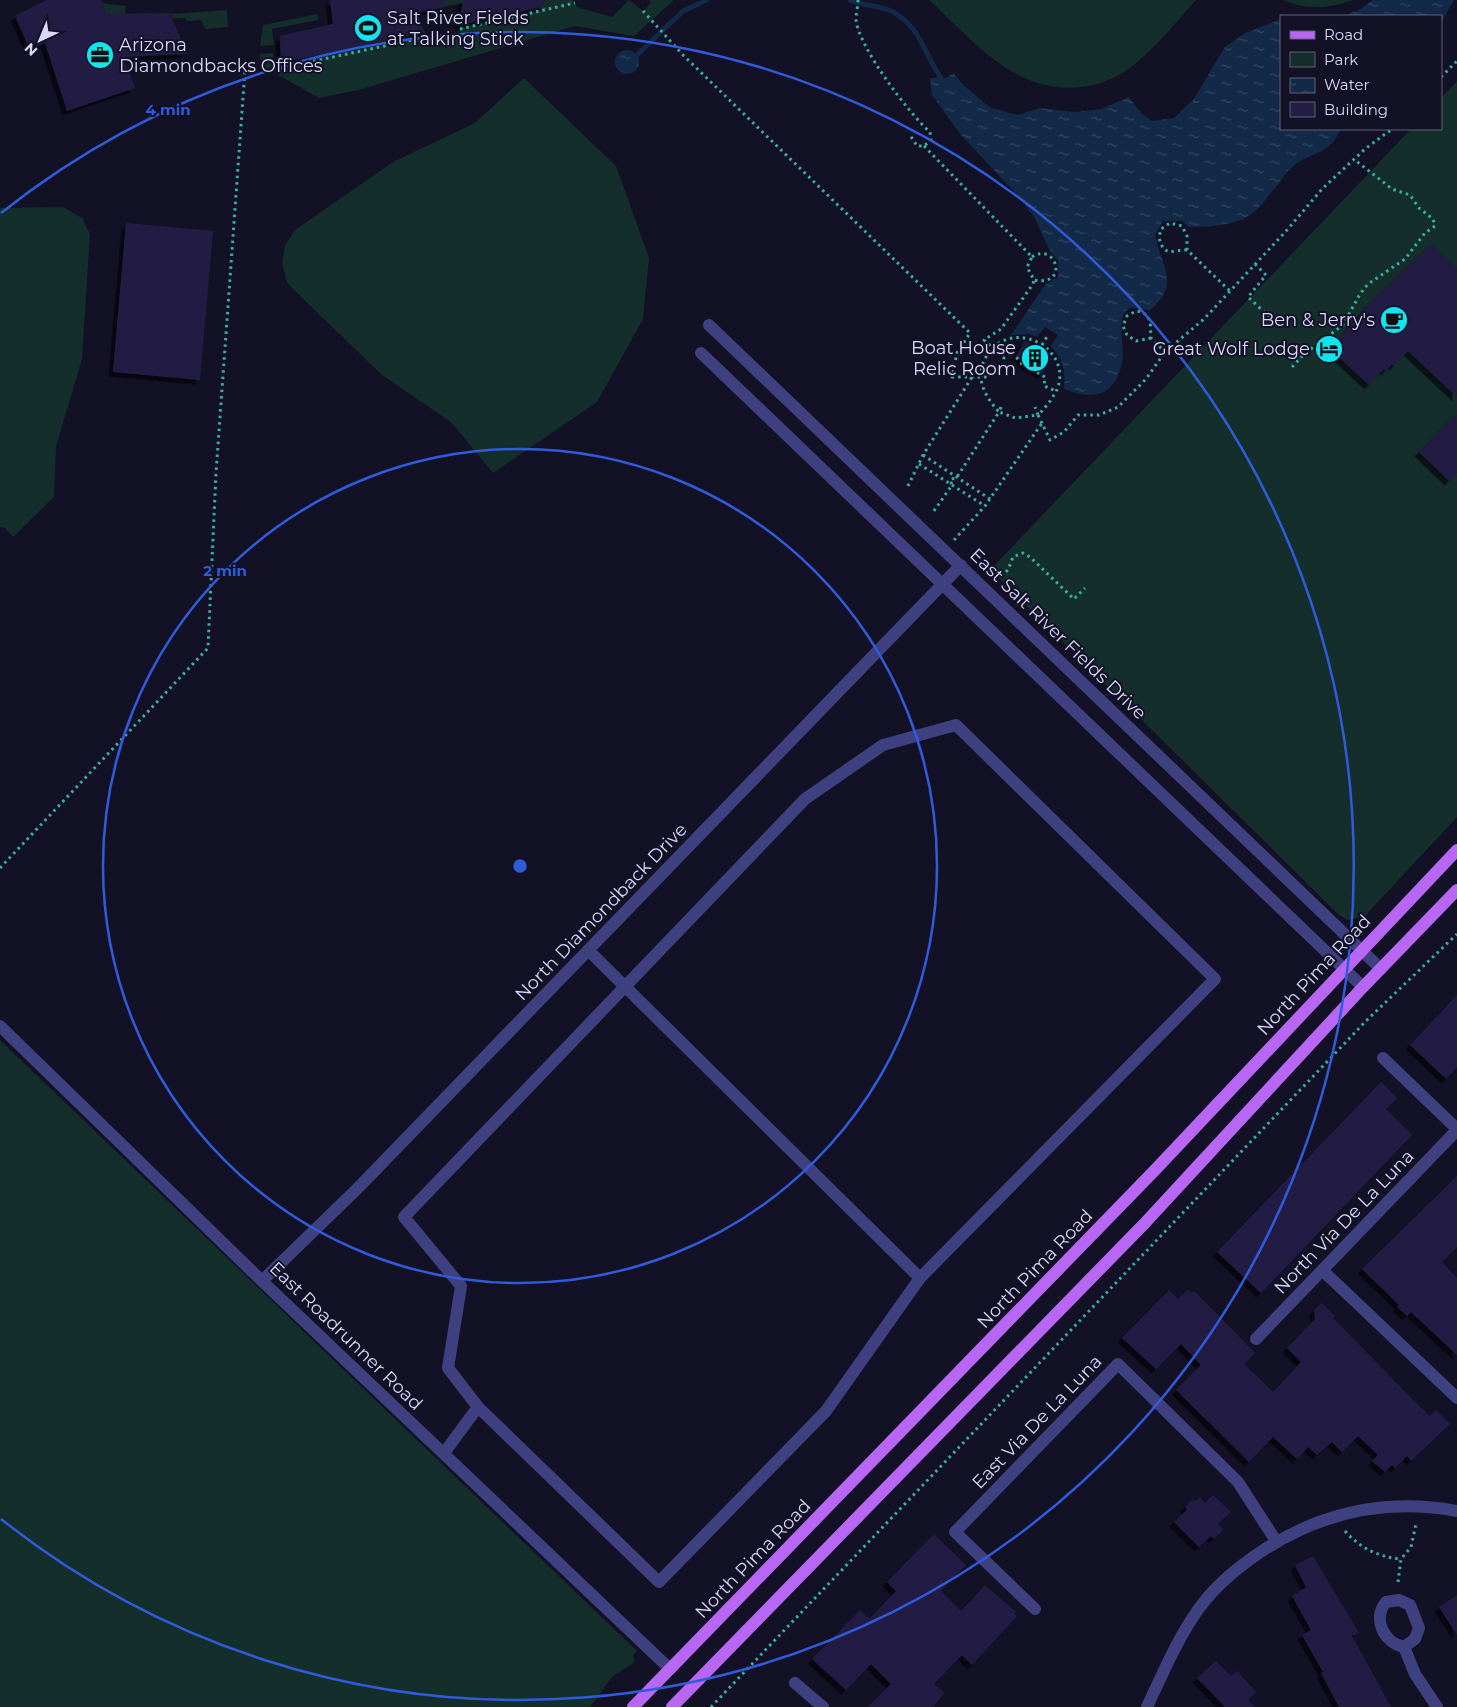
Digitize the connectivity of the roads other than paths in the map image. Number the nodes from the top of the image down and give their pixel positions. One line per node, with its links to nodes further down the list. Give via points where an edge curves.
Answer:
1 (709, 325): 3 (street, East Salt River Fields Drive)
2 (702, 353): 4 (street)
3 (961, 565): 4 (street, North Diamondback Drive); 8 (street, East Salt River Fields Drive)
4 (942, 584): 7 (street, North Diamondback Drive); 9 (street)
5 (1457, 850): 8 (main road, North Pima Road)
6 (1457, 890): 10 (main road)
7 (588, 950): 11 (street); 18 (street, North Diamondback Drive, via 358,1188)
8 (1361, 950): 9 (main road, North Pima Road); 10 (street, East Salt River Fields Drive)
9 (1344, 968): 12 (street); 27 (main road, North Pima Road, via 1155,1170)
10 (1381, 969): 12 (main road)
11 (625, 986): 17 (street); 17 (street, via 805,800 883,745 956,725 1215,979); 21 (street, via 404,1217 461,1286 448,1368)
12 (1363, 987): 30 (main road, via 1144,1224)
13 (0, 1026): 18 (street, East Roadrunner Road)
14 (1383, 1058): 15 (street)
15 (1457, 1129): 16 (street, North Via De La Luna)
16 (1322, 1270): 19 (street, North Via De La Luna); 20 (street)
17 (920, 1278): 21 (street, via 826,1411 659,1582)
18 (262, 1281): 22 (street, East Roadrunner Road)
19 (1256, 1339)
20 (1457, 1398)
21 (478, 1407): 22 (street)
22 (444, 1454): 27 (street, East Roadrunner Road)
23 (1457, 1512): 24 (street, via 1427,1506 1403,1506 1341,1514)
24 (1276, 1541): 25 (street, East Via De La Luna, via 1238,1482 1118,1364 955,1532); 32 (street, via 1222,1581 1202,1604 1186,1627)
25 (1035, 1609)
26 (1404, 1647): 33 (street, via 1414,1674)
27 (670, 1670): 29 (main road, North Pima Road)
28 (795, 1683): 31 (street)
29 (633, 1707)
30 (672, 1707)
31 (823, 1707)
32 (1147, 1707)
33 (1437, 1707)

